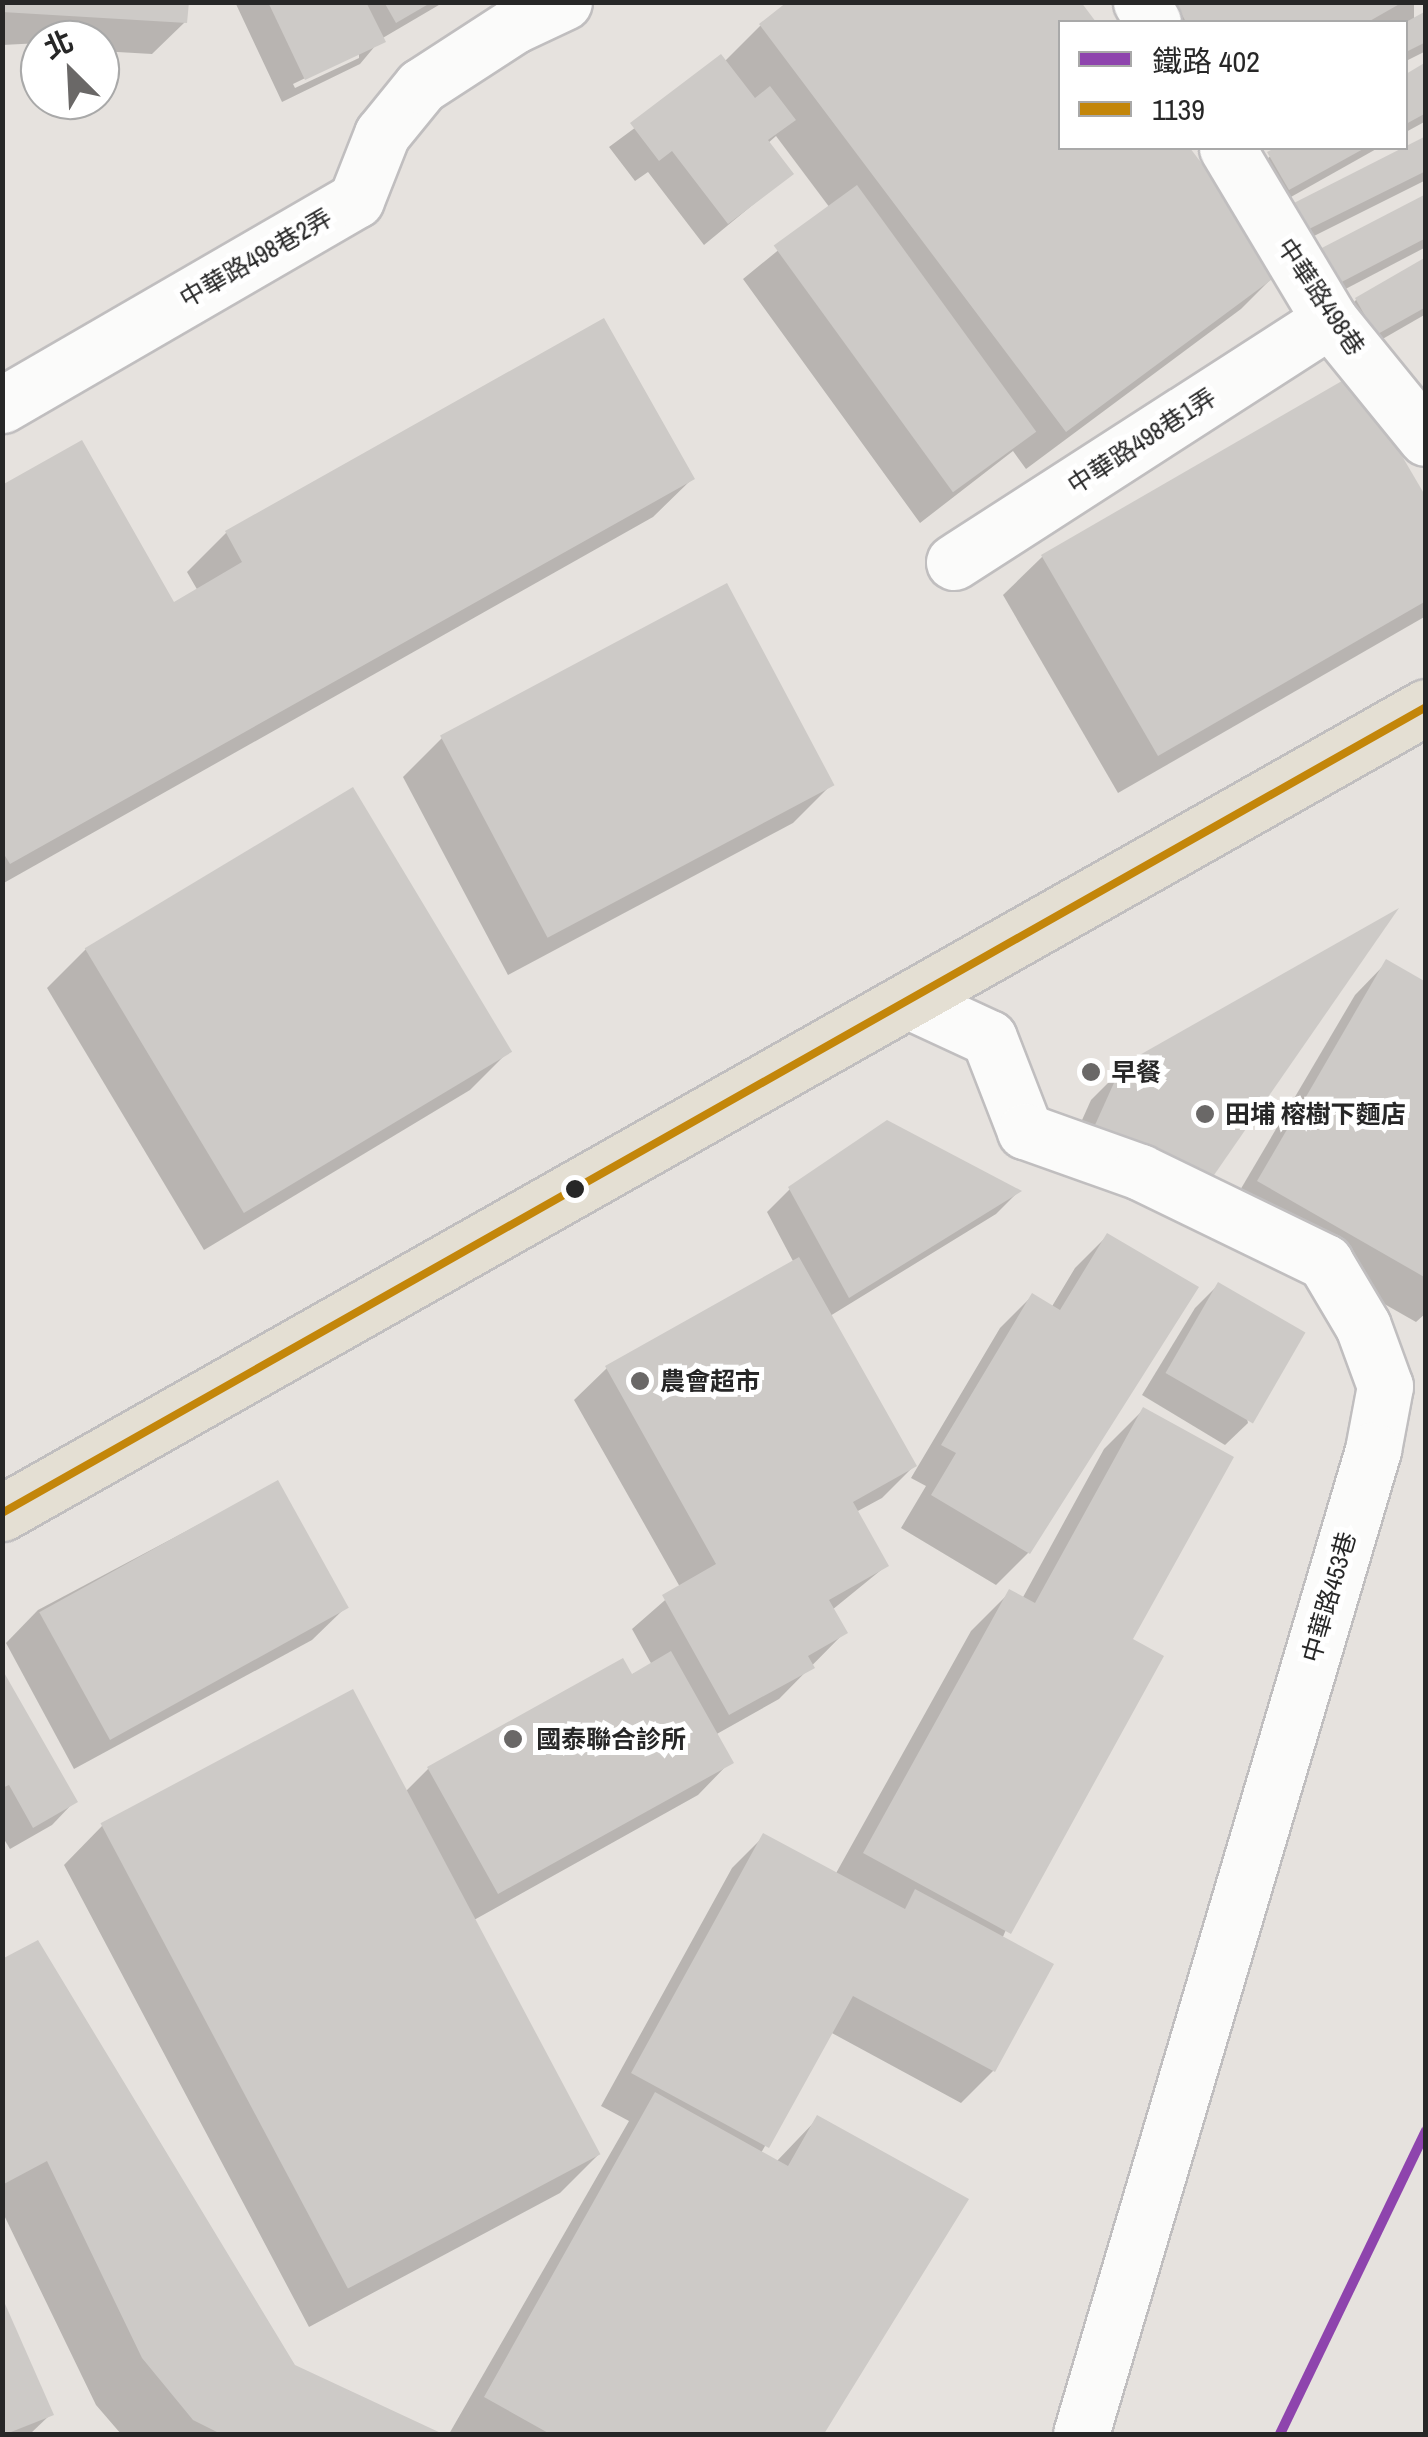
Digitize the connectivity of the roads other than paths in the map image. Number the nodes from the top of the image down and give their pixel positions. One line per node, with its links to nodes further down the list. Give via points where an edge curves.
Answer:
1 (564, 2): 4 (street, 中華路498巷2弄, via 515,25 422,86 382,134 356,200)
2 (1228, 150): 3 (street, 中華路498巷)
3 (1330, 320): 5 (street, 中華路498巷); 6 (street, 中華路498巷1弄)
4 (2, 405)
5 (1426, 438)
6 (954, 562)
7 (1426, 707): 8 (main road)
8 (909, 1001): 9 (main road); 10 (street, 中華路453巷, via 990,1038 1025,1131 1140,1172 1325,1262 1363,1326 1385,1386 1373,1450)
9 (2, 1513)
10 (1082, 2434)

